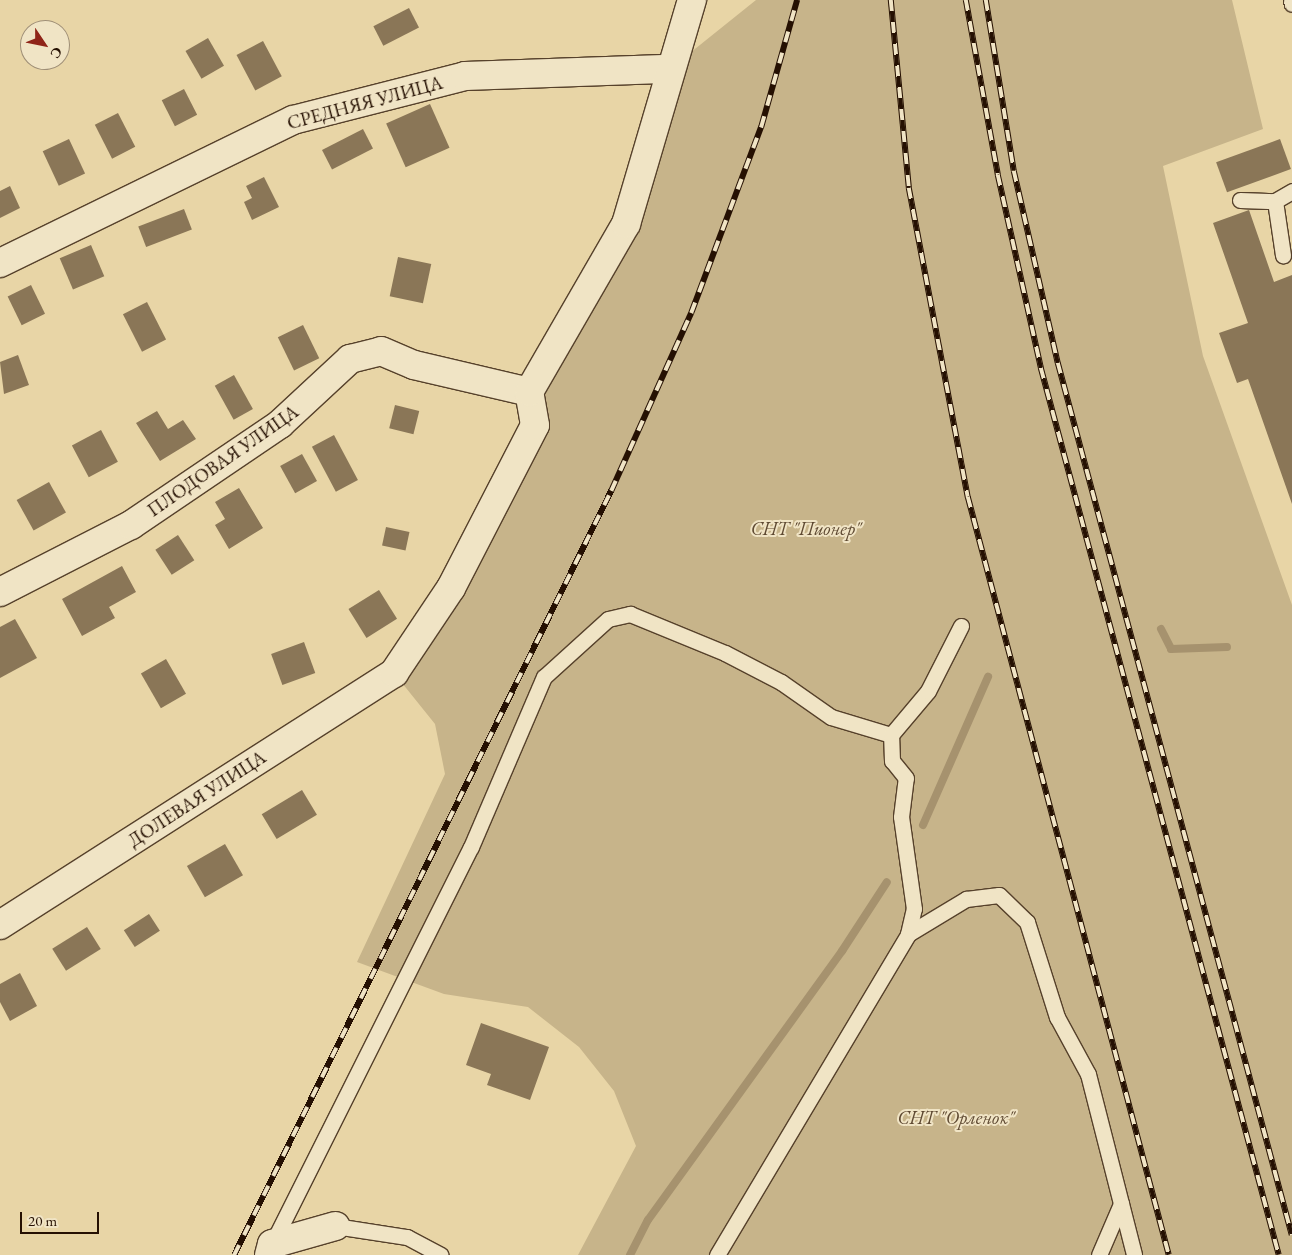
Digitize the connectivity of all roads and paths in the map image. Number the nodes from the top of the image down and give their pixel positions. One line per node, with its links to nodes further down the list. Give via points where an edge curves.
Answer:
1 (692, 0): 4 (street)
2 (1290, 0): 3 (lane)
3 (1292, 4)
4 (670, 69): 9 (street, СРЕДНЯЯ УЛИЦА, via 465,76 293,120); 10 (street, via 626,224)
5 (1292, 191): 7 (lane)
6 (1240, 200): 7 (lane)
7 (1275, 201): 8 (lane)
8 (1283, 255)
9 (0, 264)
10 (529, 392): 11 (street, ПЛОДОВАЯ УЛИЦА, via 414,365 381,351 350,359 280,424 131,525); 14 (street, ДОЛЕВАЯ УЛИЦА, via 535,425 451,588 394,673)
11 (0, 592)
12 (961, 626): 13 (lane, via 928,691)
13 (891, 735): 15 (lane, via 892,761 906,778 901,817 914,909); 18 (lane, via 830,717 781,682 725,653 630,614 608,619 544,677 471,847)
14 (0, 925)
15 (908, 934): 16 (lane, via 966,899 999,895 1027,922 1057,1017 1088,1074); 20 (lane)
16 (1121, 1204): 21 (lane); 22 (lane)
17 (334, 1226): 18 (street); 19 (lane, via 407,1237)
18 (270, 1250)
19 (441, 1255)
20 (717, 1255)
21 (1099, 1255)
22 (1134, 1255)

